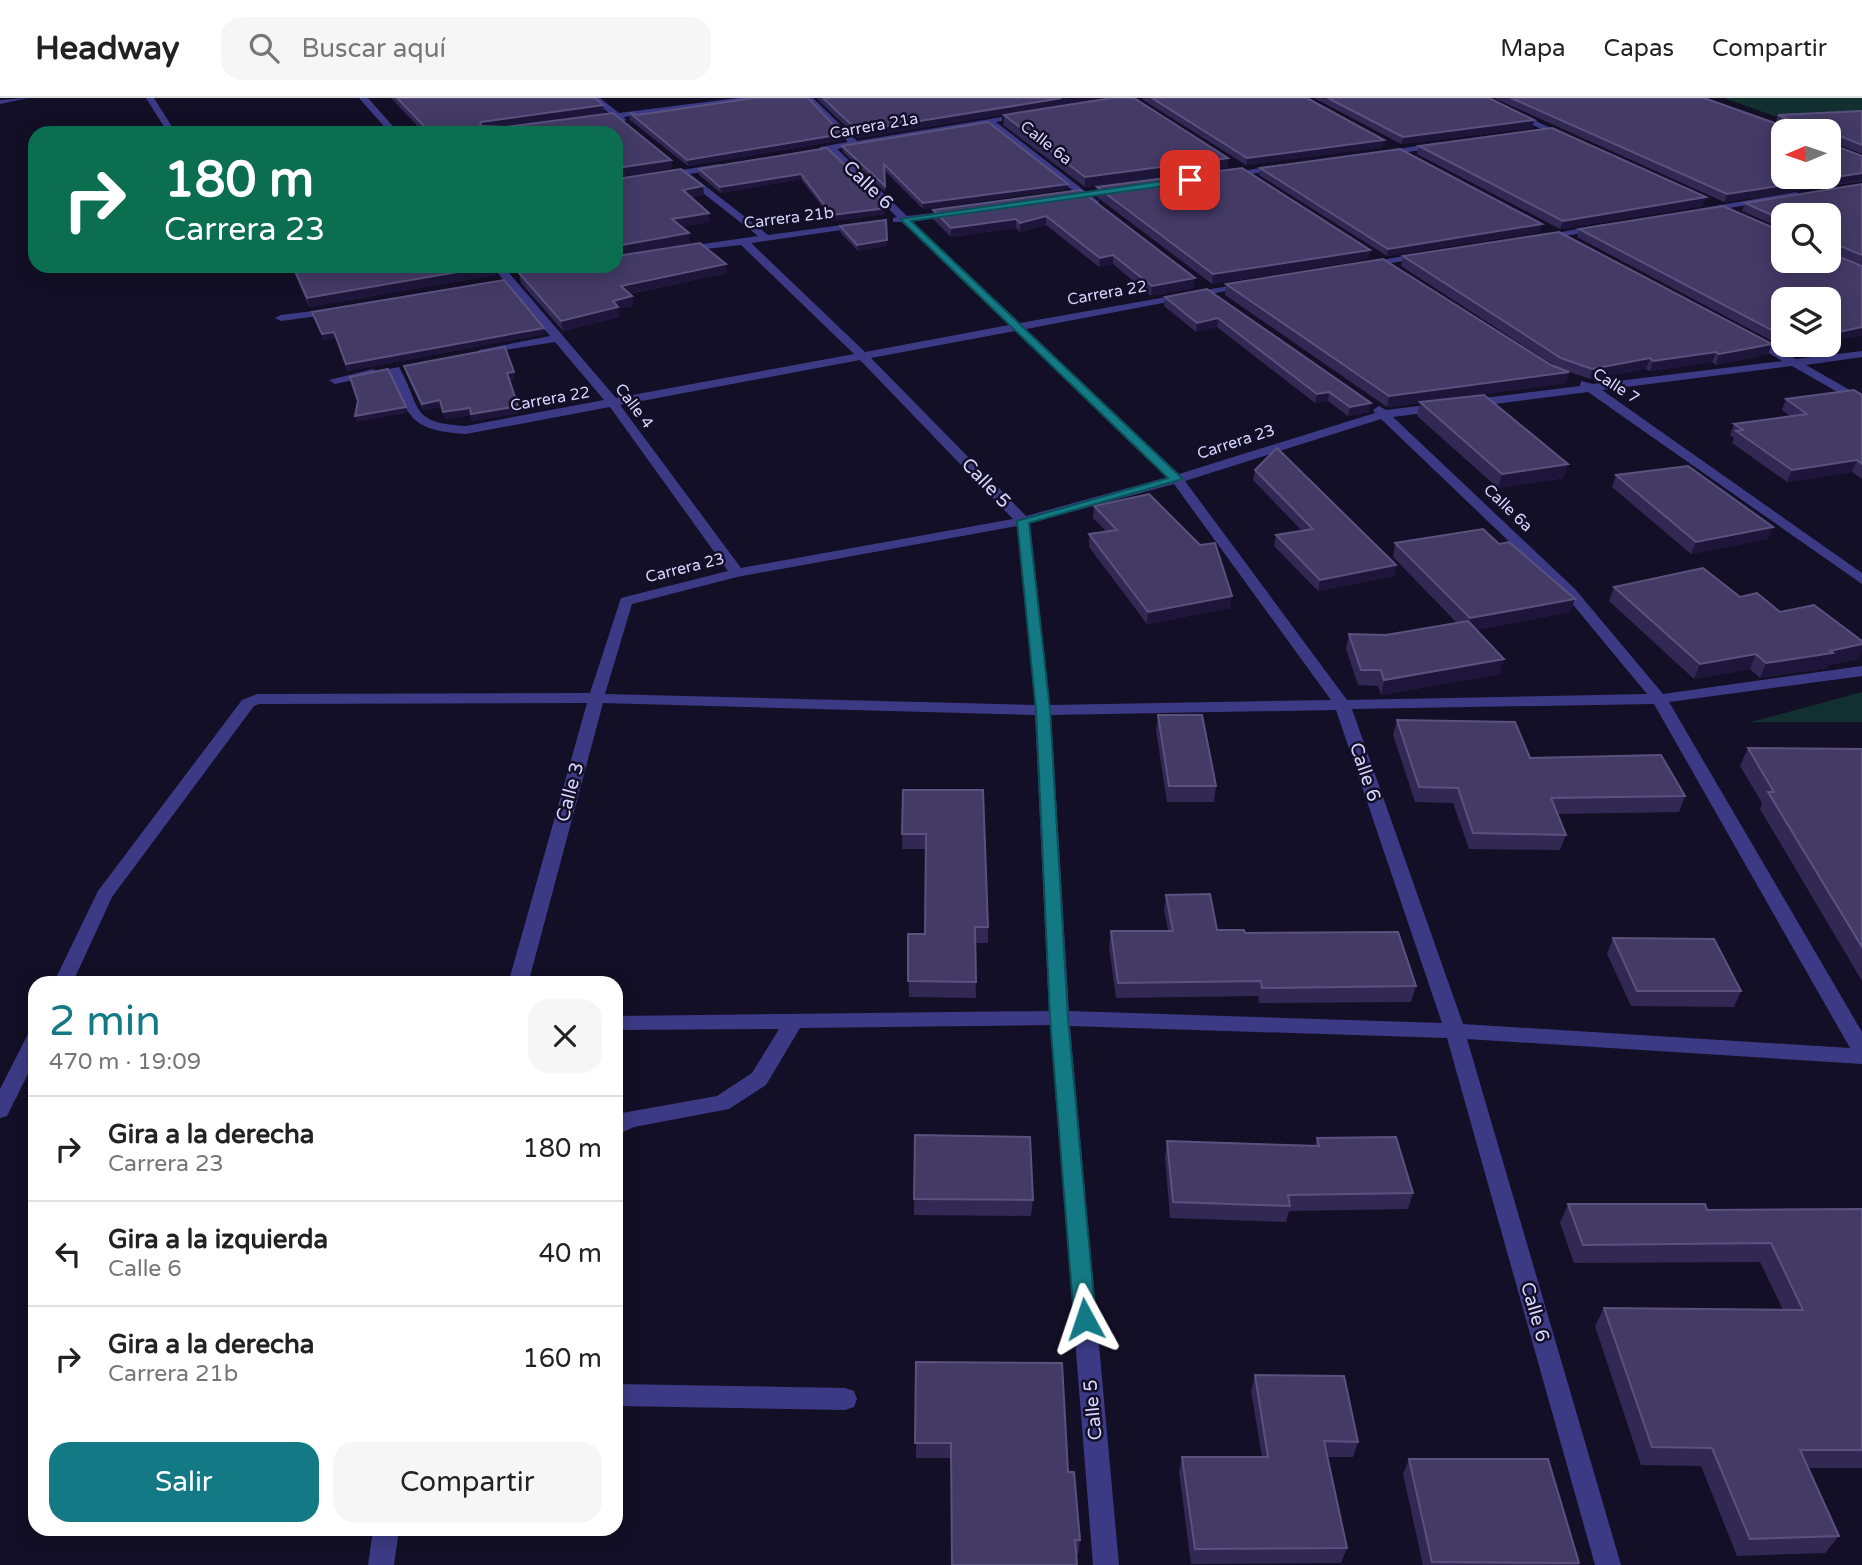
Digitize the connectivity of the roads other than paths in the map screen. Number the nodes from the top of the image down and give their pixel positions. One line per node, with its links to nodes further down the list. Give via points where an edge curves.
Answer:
1 (24, 98): 8 (street)
2 (150, 98): 13 (street)
3 (363, 98): 14 (street)
4 (595, 98): 9 (street)
5 (757, 98): 9 (street)
6 (808, 98): 21 (street, Calle 6)
7 (1481, 98): 15 (street)
8 (0, 102)
9 (616, 115): 11 (street); 16 (street)
10 (1011, 117): 12 (street, Carrera 21a)
11 (578, 120)
12 (989, 121): 21 (street, Carrera 21a); 40 (street, Calle 6a)
13 (168, 126)
14 (389, 126)
15 (1550, 130): 17 (street); 19 (street)
16 (635, 132)
17 (1523, 134)
18 (1376, 137): 24 (street)
19 (1574, 141)
20 (1455, 143): 24 (street)
21 (855, 144): 22 (street, Carrera 21a)
22 (830, 148): 23 (street, Carrera 21a); 43 (street, Calle 6)
23 (817, 150)
24 (1400, 150): 25 (street); 26 (street)
25 (1361, 156)
26 (1425, 163)
27 (736, 164): 32 (street)
28 (673, 165): 32 (street)
29 (1232, 165): 31 (street)
30 (1295, 165): 31 (street)
31 (1243, 172): 33 (street); 34 (street)
32 (683, 173): 35 (street); 47 (street)
33 (1216, 176)
34 (1255, 180)
35 (623, 182)
36 (1810, 193): 38 (street)
37 (1694, 196): 38 (street)
38 (1718, 207): 41 (street); 42 (street)
39 (973, 210): 43 (street, Carrera 21b)
40 (1105, 211)
41 (1692, 211)
42 (1740, 216)
43 (904, 219): 47 (street, Carrera 21b); 64 (street, Calle 6)
44 (1535, 222): 46 (street)
45 (1613, 225): 46 (street)
46 (1560, 235): 48 (street); 50 (street)
47 (764, 236): 49 (street, Carrera 21b)
48 (1533, 239)
49 (742, 240): 51 (street, Carrera 21b); 68 (street, Calle 5)
50 (1572, 241)
51 (666, 253)
52 (1438, 253): 54 (street)
53 (1372, 254): 54 (street)
54 (1384, 261): 55 (street); 56 (street)
55 (1357, 266)
56 (1395, 268)
57 (502, 273): 66 (street, Calle 4)
58 (1188, 275): 60 (street)
59 (1263, 282): 60 (street, Carrera 22)
60 (1209, 291): 61 (street); 64 (street, Carrera 22)
61 (1231, 306)
62 (353, 308): 63 (street)
63 (281, 318)
64 (1017, 326): 68 (street, Carrera 22); 80 (street, Calle 6)
65 (1738, 330): 70 (street)
66 (558, 338): 67 (street); 78 (street, Calle 4)
67 (476, 353)
68 (861, 354): 78 (street, Carrera 22); 81 (street, Calle 5)
69 (1862, 354): 70 (street, Carrera 23)
70 (1797, 362): 75 (street, Carrera 23); 77 (street)
71 (408, 366): 72 (street)
72 (395, 369): 74 (street); 78 (street, Carrera 22, via 418,420 435,429 466,430)
73 (1565, 376): 75 (street, Calle 7)
74 (335, 380)
75 (1591, 386): 79 (street, Carrera 23); 83 (street, Calle 7)
76 (1362, 398): 79 (street, Calle 6a)
77 (1862, 402)
78 (613, 403): 82 (street, Calle 4)
79 (1384, 414): 80 (street, Carrera 23); 87 (street, Calle 6a, via 1570,592)
80 (1177, 479): 81 (street, Carrera 23); 88 (street, Calle 6)
81 (1023, 521): 82 (street, Carrera 23); 89 (street, Calle 5)
82 (737, 573): 84 (street, Carrera 23)
83 (1862, 580)
84 (626, 601): 86 (street, Calle 3)
85 (1862, 671): 87 (street)
86 (596, 698): 89 (street); 90 (street, via 268,698 248,704 104,895); 91 (street, Calle 3)
87 (1659, 699): 88 (street); 96 (street, Calle 6a)
88 (1342, 704): 89 (street); 95 (street, Calle 6)
89 (1043, 710): 92 (street, Calle 5)
90 (66, 976)
91 (520, 976)
92 (1059, 1018): 93 (street); 95 (street); 105 (street, Calle 5)
93 (794, 1021): 94 (street); 100 (street, via 759,1079 722,1103)
94 (623, 1023)
95 (1455, 1031): 98 (street); 106 (street, Calle 6)
96 (1862, 1050)
97 (28, 1053): 99 (street)
98 (1862, 1056)
99 (0, 1110)
100 (623, 1123)
101 (623, 1395): 102 (street)
102 (845, 1399)
103 (385, 1536): 104 (street)
104 (381, 1565)
105 (1106, 1565)
106 (1608, 1565)

